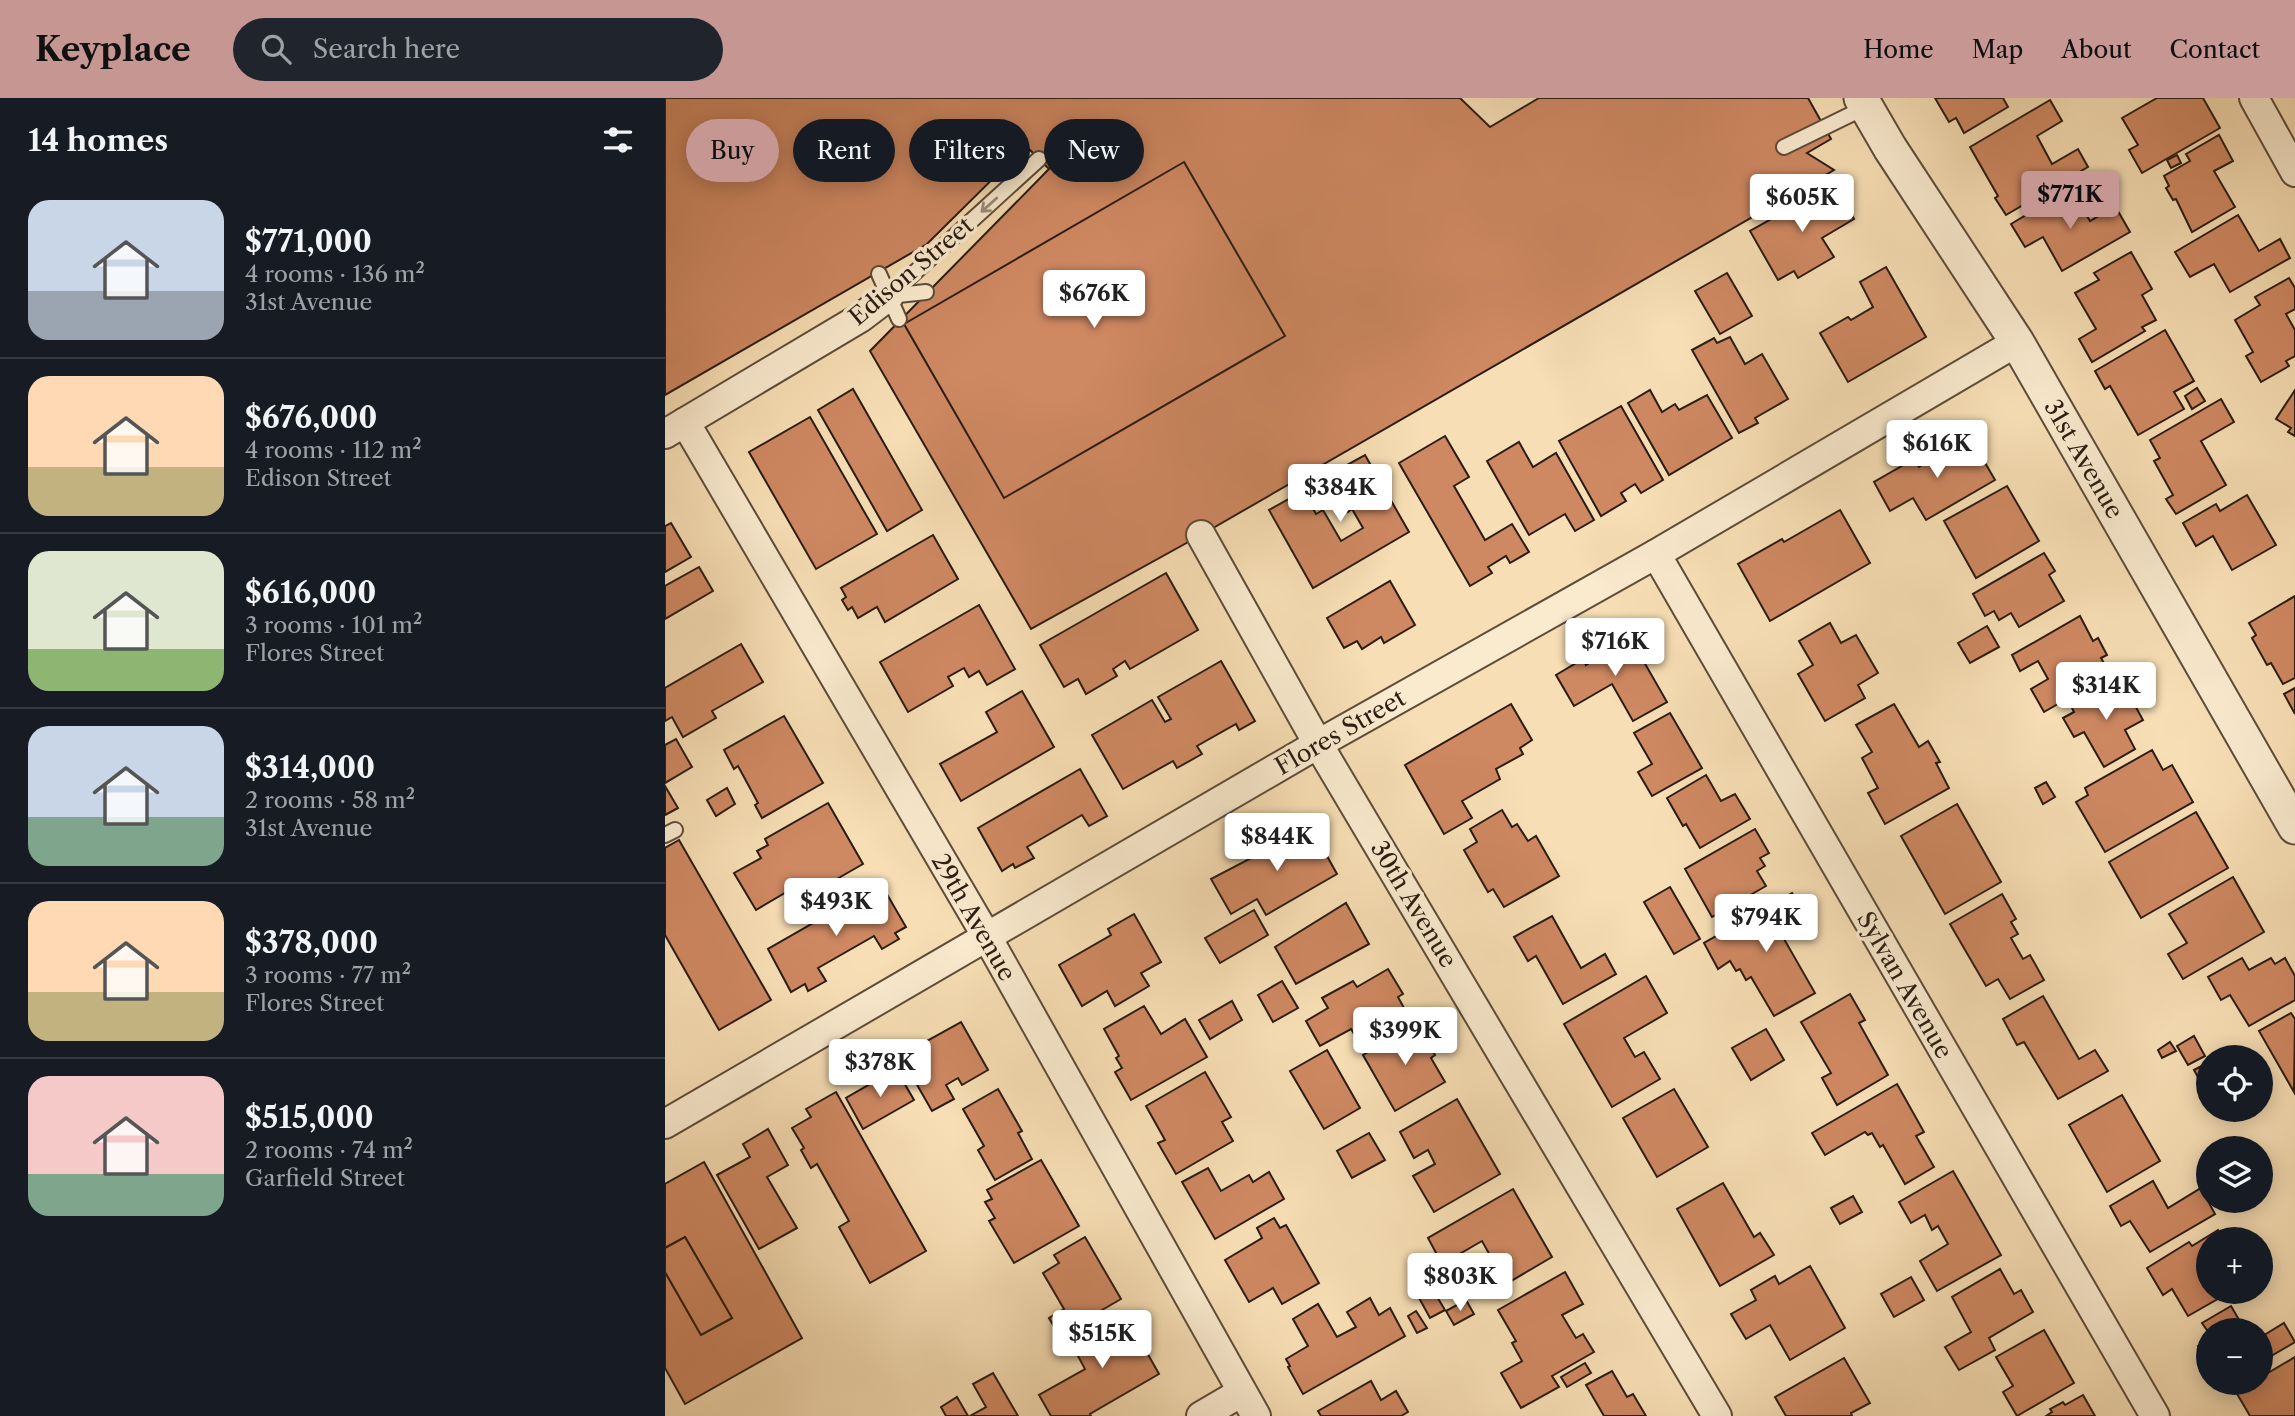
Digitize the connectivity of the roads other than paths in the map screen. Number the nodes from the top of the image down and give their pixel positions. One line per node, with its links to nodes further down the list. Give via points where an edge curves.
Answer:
1 (2253, 98): 5 (street)
2 (1863, 102): 3 (lane); 8 (street, 31st Avenue)
3 (1784, 147)
4 (1039, 159): 7 (lane, Edison Street, one-way to 7)
5 (2295, 172)
6 (926, 292): 7 (lane)
7 (889, 296): 9 (street, Edison Street)
8 (2017, 341): 11 (street, Flores Street); 13 (street, 31st Avenue)
9 (675, 428): 14 (street, 29th Avenue)
10 (1201, 535): 12 (street, 30th Avenue)
11 (1656, 554): 12 (street, Flores Street); 20 (street, Sylvan Avenue)
12 (1318, 744): 14 (street, Flores Street); 19 (street, 30th Avenue)
13 (2295, 827)
14 (987, 937): 15 (street, Flores Street); 16 (street, 29th Avenue)
15 (665, 1124)
16 (1242, 1392): 17 (street); 18 (street, 29th Avenue)
17 (1201, 1416)
18 (1257, 1416)
19 (1717, 1416)
20 (2155, 1416)

